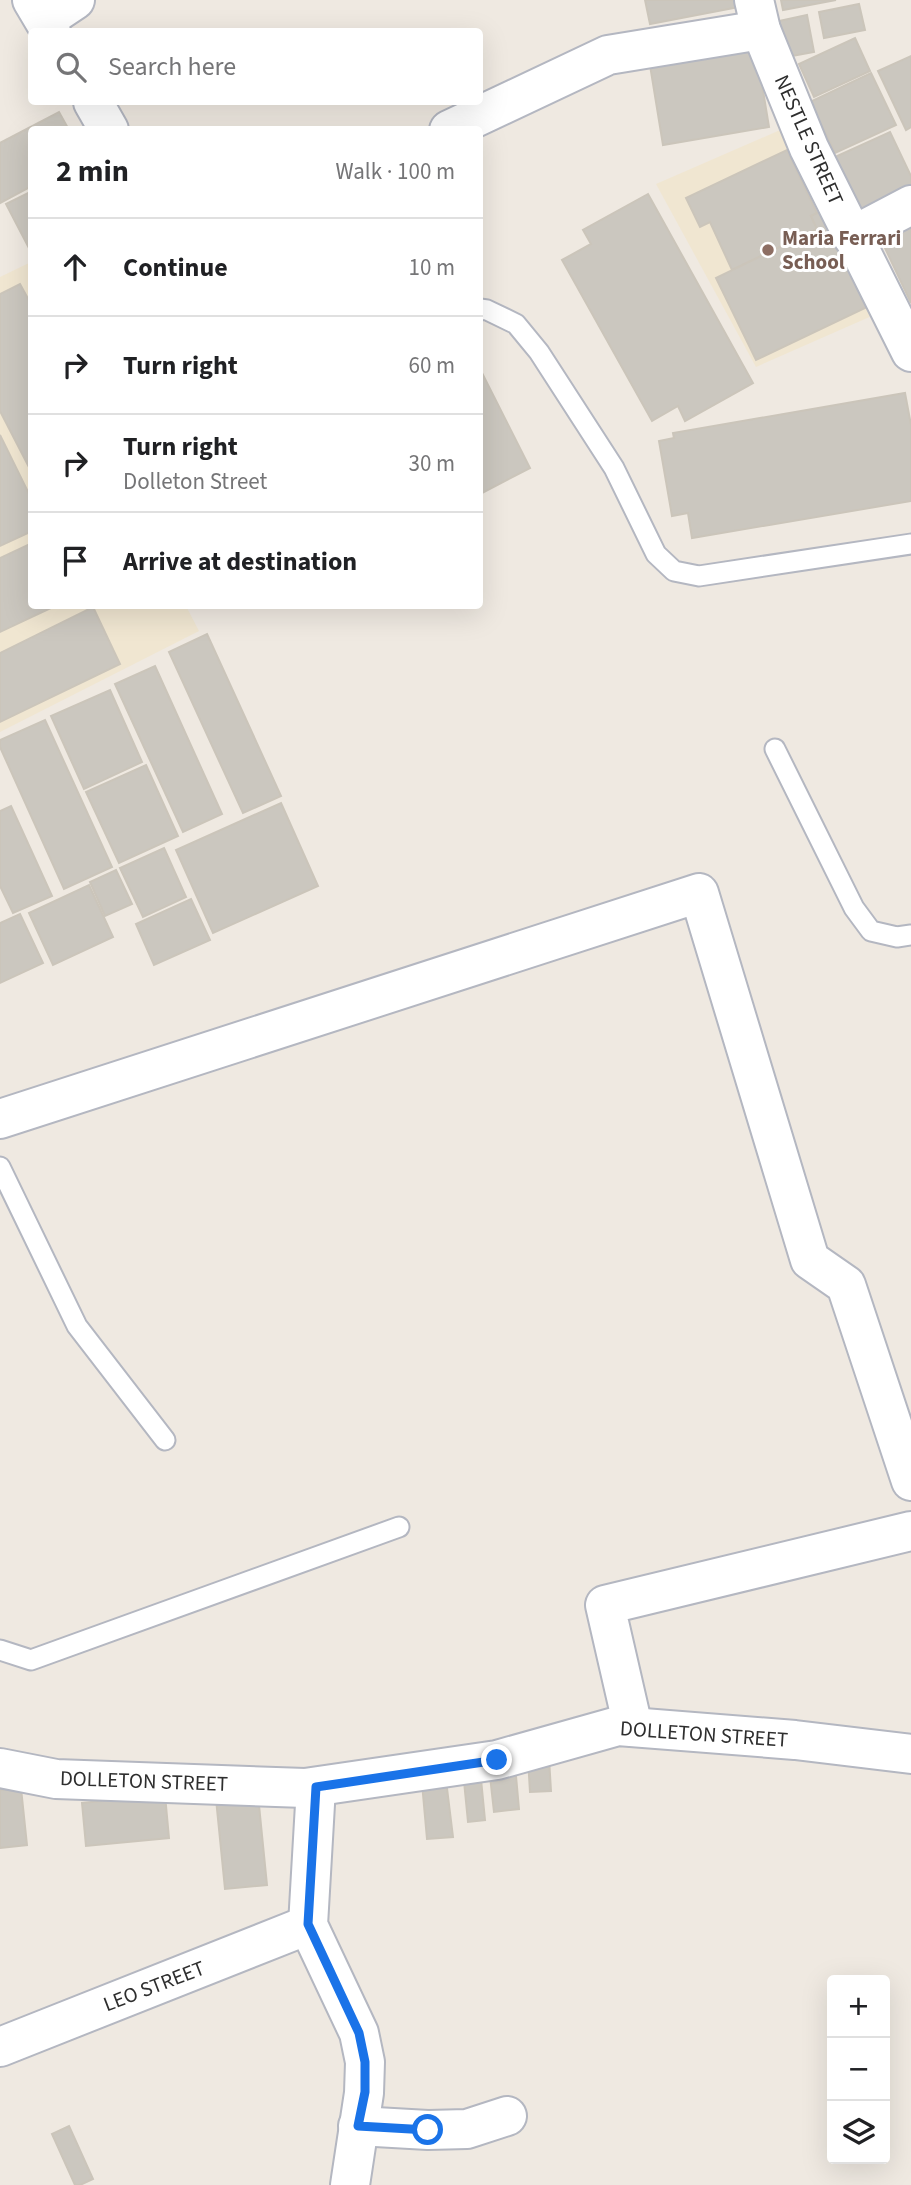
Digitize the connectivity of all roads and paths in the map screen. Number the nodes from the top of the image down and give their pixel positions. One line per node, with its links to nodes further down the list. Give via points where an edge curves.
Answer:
1 (758, 15): 4 (street, via 608,55); 6 (street, NESTLE STREET, via 809,148)
2 (95, 105): 3 (street)
3 (107, 126)
4 (457, 126)
5 (911, 205): 6 (street)
6 (852, 236): 8 (street, NESTLE STREET)
7 (483, 309): 9 (lane, via 516,324 539,352 614,468 656,554 674,571 699,576)
8 (911, 352)
9 (911, 544)
10 (775, 749): 11 (lane, via 854,908 871,931)
11 (911, 935)
12 (0, 1119): 15 (street, via 699,893 810,1260 846,1285)
13 (0, 1167): 14 (lane, via 78,1326)
14 (165, 1440)
15 (911, 1480)
16 (399, 1527): 18 (lane, via 31,1660)
17 (911, 1531): 19 (street, via 605,1605)
18 (0, 1650)
19 (634, 1727): 20 (street, DOLLETON STREET); 22 (street, DOLLETON STREET, via 618,1726 497,1760)
20 (911, 1754)
21 (0, 1768): 22 (street, DOLLETON STREET, via 56,1779)
22 (316, 1787): 23 (street)
23 (308, 1924): 24 (street, LEO STREET); 26 (street, via 359,2033 365,2092)
24 (0, 2047)
25 (507, 2116): 26 (street, via 467,2129)
26 (358, 2126): 27 (street)
27 (350, 2185)

